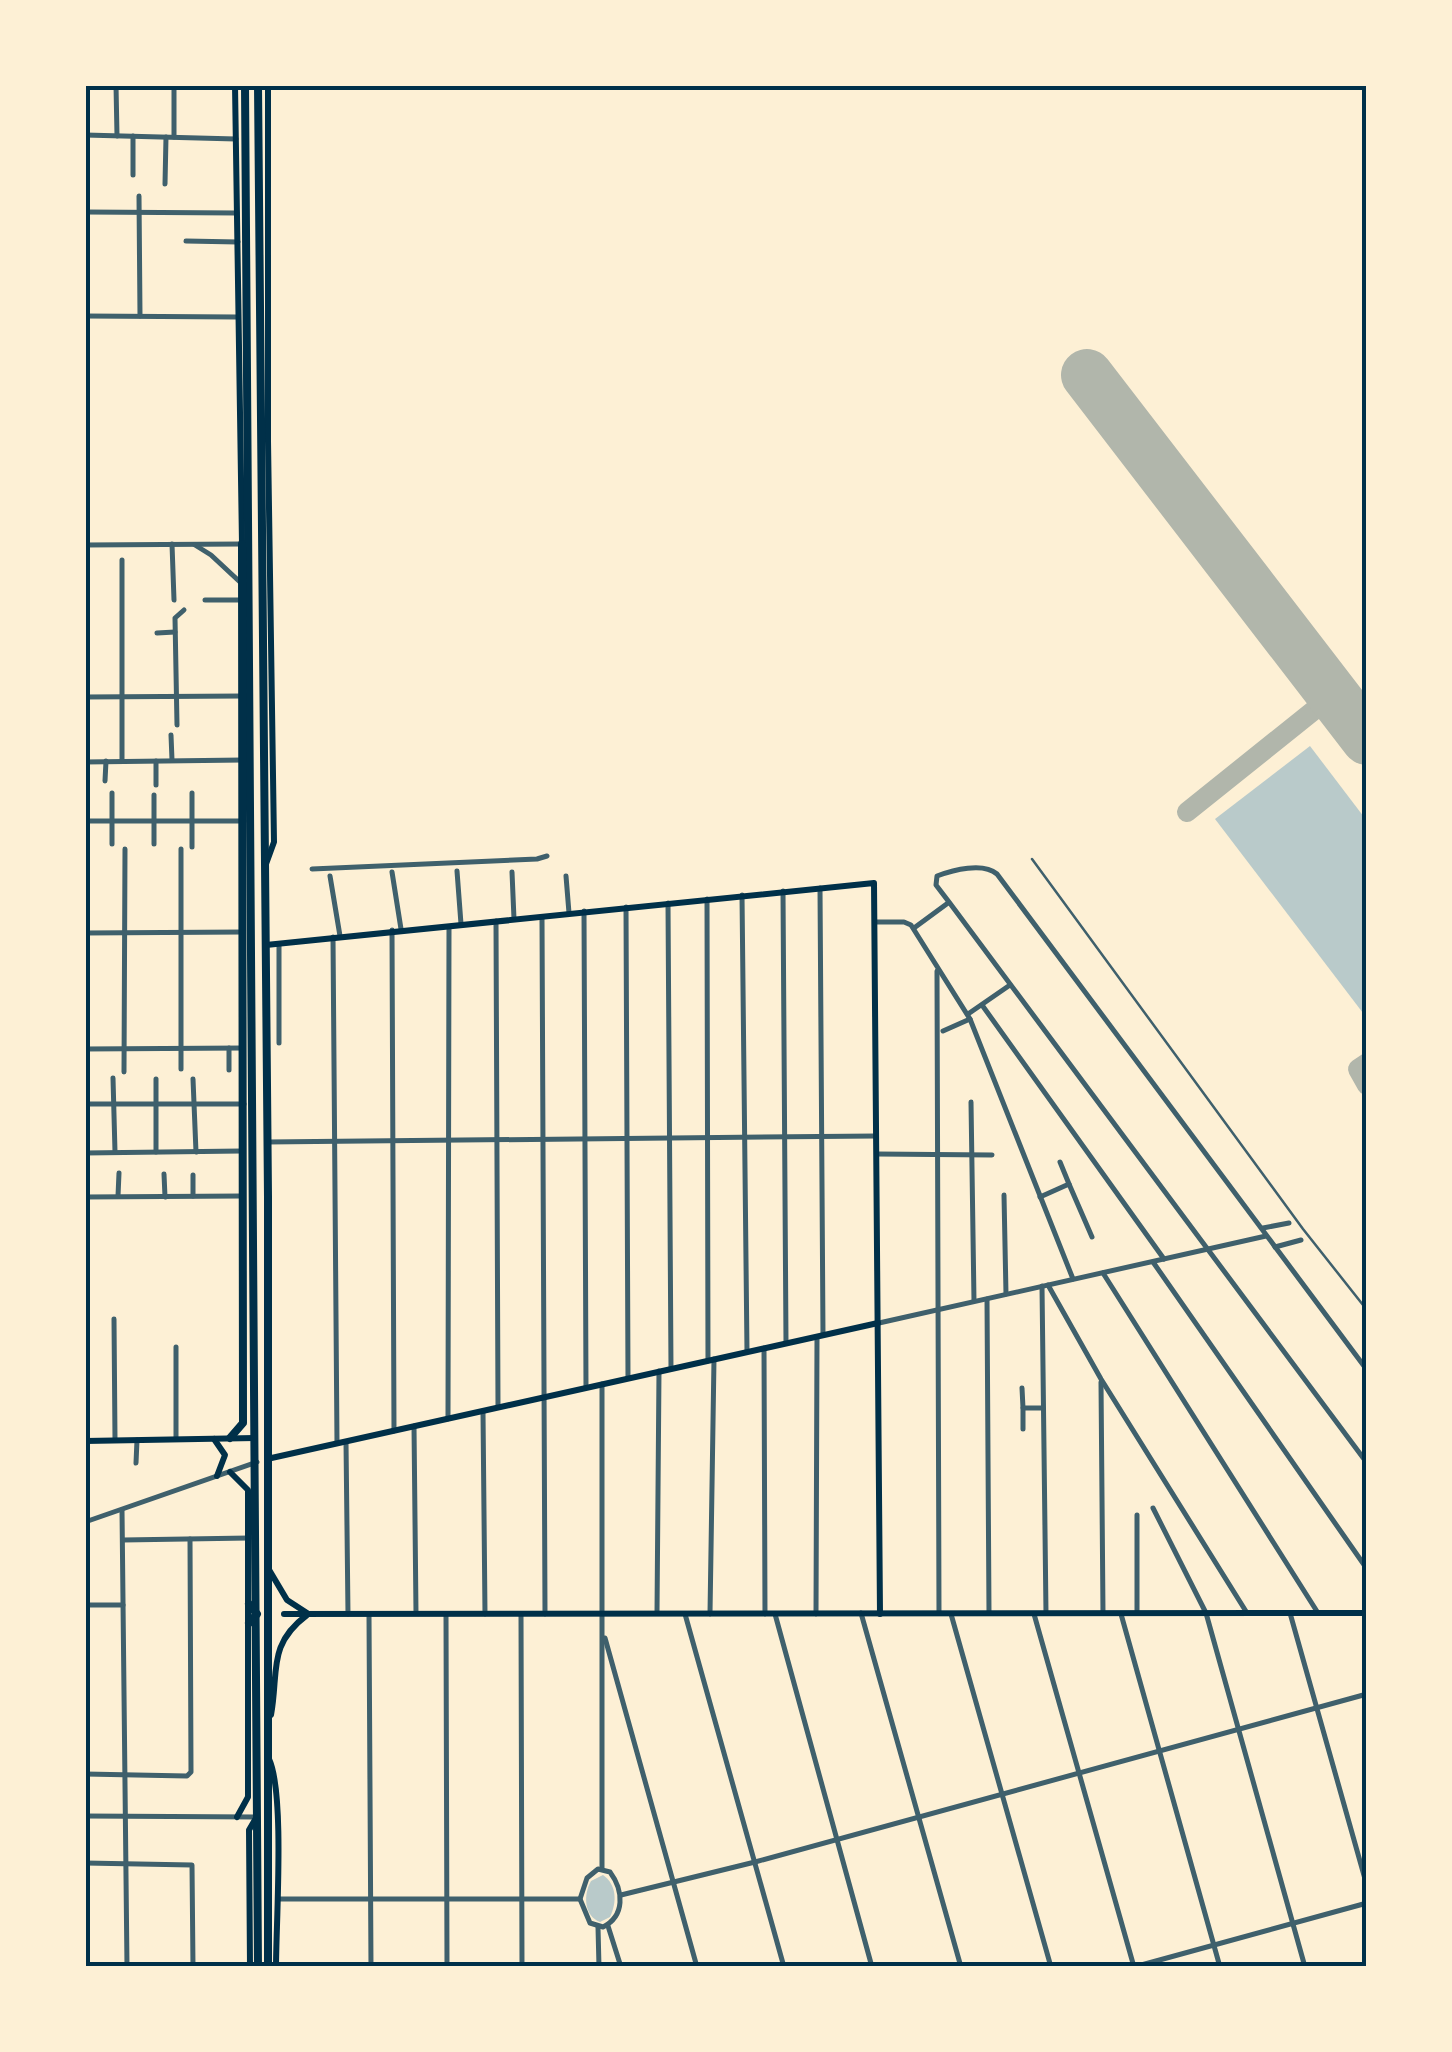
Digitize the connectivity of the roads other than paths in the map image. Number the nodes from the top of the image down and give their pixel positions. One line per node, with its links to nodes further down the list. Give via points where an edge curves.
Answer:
1 (116, 85): 8 (street)
2 (174, 85): 11 (street)
3 (236, 85): 12 (main road)
4 (245, 85): 13 (main road)
5 (258, 85): 25 (main road)
6 (268, 85): 26 (main road)
7 (85, 135): 8 (street)
8 (117, 136): 9 (street)
9 (133, 136): 10 (street); 14 (street)
10 (166, 137): 11 (street); 15 (street)
11 (174, 138): 12 (street)
12 (236, 140): 13 (main road); 19 (main road)
13 (246, 140): 19 (main road)
14 (133, 175)
15 (165, 184)
16 (139, 196): 18 (street)
17 (85, 212): 18 (street)
18 (139, 213): 19 (street); 23 (street)
19 (242, 213): 21 (main road); 24 (main road)
20 (186, 241): 21 (street)
21 (238, 242): 24 (main road)
22 (85, 316): 23 (street)
23 (140, 316): 24 (street)
24 (244, 317): 30 (main road)
25 (261, 417): 26 (main road); 27 (main road)
26 (268, 441): 69 (main road, via 274,842)
27 (262, 543): 30 (main road); 69 (main road)
28 (172, 544): 29 (street); 31 (street); 34 (street)
29 (192, 544): 30 (street); 33 (street)
30 (246, 544): 33 (main road); 99 (main road)
31 (85, 545)
32 (122, 560): 42 (street)
33 (242, 585): 36 (main road)
34 (174, 600)
35 (206, 600): 36 (street)
36 (242, 600): 40 (main road)
37 (184, 610): 38 (street, via 175,618)
38 (175, 632): 39 (street); 43 (street)
39 (156, 633)
40 (243, 696): 43 (street); 47 (main road)
41 (85, 697): 42 (street)
42 (122, 697): 43 (street); 48 (street)
43 (177, 697): 44 (street)
44 (177, 724)
45 (172, 735): 46 (street)
46 (172, 760): 47 (street); 49 (street)
47 (244, 760): 59 (main road)
48 (122, 761): 49 (street); 51 (street)
49 (156, 761): 53 (street)
50 (85, 762): 51 (street)
51 (106, 762): 52 (street)
52 (105, 781)
53 (156, 785)
54 (112, 793): 61 (street)
55 (192, 793): 58 (street)
56 (154, 795): 57 (street)
57 (154, 821): 58 (street); 61 (street); 63 (street)
58 (192, 821): 59 (street); 64 (street)
59 (244, 821): 94 (main road)
60 (85, 822): 61 (street)
61 (112, 822): 62 (street)
62 (112, 844)
63 (154, 844)
64 (192, 846)
65 (125, 849): 96 (street)
66 (181, 849): 93 (street)
67 (547, 856): 70 (street)
68 (1032, 859): 179 (lane)
69 (266, 865): 100 (main road)
70 (312, 869)
71 (457, 871): 89 (street)
72 (392, 872): 92 (street)
73 (512, 872): 86 (street)
74 (330, 876): 97 (street)
75 (566, 876): 84 (street)
76 (820, 886): 77 (main road); 88 (main road, via 874,883); 126 (street)
77 (783, 890): 78 (main road); 129 (street)
78 (742, 895): 79 (main road); 128 (street)
79 (707, 899): 81 (main road); 132 (street)
80 (949, 902): 91 (street); 102 (street); 162 (street, via 936,882 941,874 986,867 997,874)
81 (668, 903): 82 (main road); 131 (street)
82 (626, 907): 83 (main road); 130 (street)
83 (584, 911): 84 (main road); 134 (street)
84 (569, 914): 85 (main road)
85 (542, 918): 86 (main road); 133 (street)
86 (514, 920): 87 (main road)
87 (496, 921): 89 (main road); 136 (street)
88 (875, 922): 91 (street); 127 (main road)
89 (461, 924): 90 (main road)
90 (448, 926): 92 (main road); 135 (street)
91 (914, 928): 101 (street)
92 (397, 930): 97 (main road); 137 (street)
93 (181, 932): 94 (street); 96 (street); 109 (street)
94 (243, 932): 111 (main road)
95 (85, 933): 96 (street)
96 (124, 933): 113 (street)
97 (336, 937): 98 (main road); 139 (street)
98 (279, 944): 100 (main road); 108 (street)
99 (253, 945): 100 (main road); 105 (main road)
100 (266, 945): 104 (main road)
101 (937, 970): 106 (street); 146 (street)
102 (1010, 985): 103 (street); 167 (street)
103 (982, 1005): 106 (street); 168 (street)
104 (266, 1010): 105 (main road); 138 (main road)
105 (254, 1011): 158 (main road)
106 (969, 1017): 107 (street); 160 (street)
107 (943, 1031)
108 (279, 1043)
109 (180, 1048): 110 (street); 113 (street); 114 (street)
110 (228, 1048): 111 (street); 115 (street)
111 (243, 1048): 125 (main road)
112 (85, 1049): 113 (street)
113 (124, 1049): 116 (street)
114 (182, 1069)
115 (229, 1070)
116 (124, 1072)
117 (113, 1078): 122 (street)
118 (156, 1078): 123 (street)
119 (194, 1079): 124 (street)
120 (971, 1102): 147 (street)
121 (85, 1104): 122 (street)
122 (114, 1104): 123 (street); 141 (street)
123 (156, 1104): 124 (street); 142 (street)
124 (194, 1104): 125 (street); 143 (street)
125 (244, 1104): 140 (main road)
126 (821, 1136): 127 (street); 129 (street); 184 (street)
127 (876, 1136): 145 (main road)
128 (745, 1137): 129 (street); 132 (street); 188 (street)
129 (784, 1137): 185 (street)
130 (626, 1138): 131 (street); 134 (street); 193 (street)
131 (669, 1138): 132 (street); 190 (street)
132 (707, 1138): 189 (street)
133 (541, 1139): 134 (street); 136 (street); 198 (street)
134 (585, 1139): 196 (street)
135 (449, 1140): 136 (street); 137 (street); 203 (street)
136 (497, 1140): 199 (street)
137 (393, 1141): 139 (street); 206 (street)
138 (267, 1142): 139 (street); 215 (main road)
139 (335, 1142): 214 (street)
140 (244, 1151): 143 (street); 158 (main road)
141 (115, 1152): 142 (street); 144 (street)
142 (156, 1152): 143 (street)
143 (196, 1152)
144 (85, 1153)
145 (876, 1154): 146 (street); 182 (main road)
146 (938, 1154): 147 (street); 178 (street)
147 (972, 1154): 148 (street); 177 (street)
148 (992, 1154)
149 (1060, 1162): 153 (street)
150 (118, 1173): 155 (street)
151 (164, 1174): 156 (street)
152 (193, 1175): 157 (street)
153 (1069, 1184): 160 (street); 164 (street)
154 (1004, 1195): 175 (street)
155 (118, 1196): 156 (street); 159 (street)
156 (165, 1196): 157 (street)
157 (193, 1196): 158 (street)
158 (250, 1196): 170 (main road); 174 (main road)
159 (85, 1197)
160 (1040, 1197): 172 (street)
161 (1289, 1223): 162 (street)
162 (1261, 1229): 163 (street)
163 (1266, 1236): 166 (street); 167 (street)
164 (1092, 1238)
165 (1300, 1240): 166 (street)
166 (1274, 1247): 191 (street)
167 (1209, 1249): 168 (street); 218 (street)
168 (1164, 1259): 169 (street)
169 (1153, 1262): 171 (street); 229 (street)
170 (244, 1273): 174 (main road); 183 (main road)
171 (1103, 1273): 172 (street); 241 (street)
172 (1074, 1279): 173 (street)
173 (1045, 1286): 175 (street); 194 (street); 201 (street)
174 (256, 1288): 181 (main road)
175 (1006, 1294): 176 (street)
176 (987, 1298): 177 (street); 264 (street)
177 (974, 1301): 178 (street)
178 (939, 1309): 182 (street); 262 (street)
179 (1367, 1310)
180 (114, 1318): 211 (street)
181 (256, 1318): 183 (main road); 209 (main road)
182 (878, 1323): 184 (main road); 261 (main road)
183 (244, 1334): 208 (main road, via 243,1422)
184 (820, 1336): 185 (main road); 259 (street)
185 (786, 1343): 187 (main road)
186 (176, 1347): 210 (street)
187 (764, 1348): 188 (main road); 257 (street)
188 (747, 1352): 189 (main road)
189 (711, 1360): 190 (main road); 256 (street)
190 (671, 1369): 192 (main road)
191 (1367, 1370)
192 (660, 1372): 193 (main road); 254 (street)
193 (628, 1378): 195 (main road)
194 (1101, 1379): 235 (street); 239 (street)
195 (602, 1384): 196 (main road); 253 (street)
196 (586, 1388): 198 (main road)
197 (1022, 1388): 200 (street)
198 (544, 1397): 199 (main road); 252 (street)
199 (498, 1408): 202 (main road)
200 (1022, 1408): 201 (street); 205 (street)
201 (1043, 1408): 234 (street)
202 (483, 1410): 203 (main road); 250 (street)
203 (448, 1418): 204 (main road)
204 (414, 1426): 206 (main road); 248 (street)
205 (1023, 1429)
206 (394, 1430): 214 (main road)
207 (214, 1438): 208 (main road); 210 (main road); 220 (main road, via 226,1455)
208 (230, 1438): 209 (main road)
209 (256, 1438): 217 (main road)
210 (176, 1439): 212 (main road)
211 (114, 1440): 212 (main road); 213 (main road)
212 (137, 1440): 216 (street)
213 (85, 1441)
214 (341, 1442): 215 (main road); 246 (street)
215 (267, 1459): 217 (main road); 228 (main road)
216 (136, 1462)
217 (256, 1462): 219 (street); 243 (main road)
218 (1367, 1464)
219 (230, 1472): 220 (street); 225 (main road, via 248,1490)
220 (217, 1476): 222 (street)
221 (1154, 1508): 238 (street)
222 (122, 1510): 224 (street); 227 (street)
223 (1137, 1515): 237 (street)
224 (85, 1522)
225 (249, 1538): 226 (street); 230 (main road)
226 (190, 1539): 227 (street); 275 (street, via 191,1772)
227 (122, 1540): 231 (street)
228 (268, 1568): 245 (main road, via 280,1593); 269 (main road)
229 (1367, 1569)
230 (249, 1604): 243 (main road); 265 (main road)
231 (123, 1605): 232 (street); 275 (street)
232 (85, 1606)
233 (1034, 1613): 234 (main road); 264 (main road); 273 (street)
234 (1046, 1613): 235 (main road)
235 (1103, 1613): 236 (main road)
236 (1121, 1613): 237 (main road); 271 (street)
237 (1138, 1613): 238 (main road)
238 (1206, 1613): 239 (main road); 270 (street)
239 (1247, 1613): 240 (main road)
240 (1290, 1613): 241 (main road); 268 (street)
241 (1318, 1613): 242 (main road)
242 (1367, 1613)
243 (257, 1614): 265 (main road); 280 (main road)
244 (284, 1614): 245 (main road)
245 (308, 1614): 246 (main road); 269 (main road, via 278,1646)
246 (348, 1614): 247 (main road)
247 (369, 1614): 248 (main road); 293 (street)
248 (416, 1614): 249 (main road)
249 (446, 1614): 250 (main road); 294 (street)
250 (486, 1614): 251 (main road)
251 (522, 1614): 252 (main road); 295 (street)
252 (545, 1614): 253 (main road)
253 (603, 1614): 254 (main road); 266 (street)
254 (657, 1614): 255 (main road)
255 (684, 1614): 256 (main road); 284 (street)
256 (710, 1614): 257 (main road)
257 (765, 1614): 258 (main road)
258 (774, 1614): 259 (main road); 283 (street)
259 (816, 1614): 260 (main road)
260 (862, 1614): 261 (main road); 282 (street)
261 (880, 1614): 262 (main road)
262 (939, 1614): 263 (main road)
263 (952, 1614): 264 (main road); 276 (street)
264 (989, 1614)
265 (249, 1623): 279 (main road, via 248,1797)
266 (603, 1632): 287 (street); 288 (street)
267 (1367, 1694): 268 (street)
268 (1317, 1708): 270 (street); 289 (street)
269 (268, 1726): 272 (main road)
270 (1238, 1730): 271 (street); 297 (street)
271 (1160, 1751): 273 (street); 300 (street)
272 (268, 1759): 281 (main road); 292 (main road, via 276,1798)
273 (1079, 1773): 276 (street); 317 (street)
274 (85, 1774): 275 (street)
275 (124, 1774): 278 (street)
276 (1002, 1794): 282 (street); 316 (street)
277 (85, 1816): 278 (street)
278 (124, 1816): 279 (street); 286 (street)
279 (237, 1817): 280 (street)
280 (256, 1817): 281 (main road); 304 (main road, via 249,1830); 305 (main road)
281 (268, 1817): 306 (main road)
282 (919, 1817): 283 (street); 315 (street)
283 (837, 1840): 284 (street); 314 (street)
284 (755, 1862): 288 (street); 313 (street)
285 (86, 1864): 286 (street); 301 (street)
286 (125, 1865): 302 (street); 303 (street, via 192,1865)
287 (602, 1868): 290 (street); 291 (street, via 587,1878)
288 (673, 1882): 290 (street); 312 (street)
289 (1367, 1886)
290 (620, 1895): 298 (street)
291 (580, 1898): 295 (street); 299 (street)
292 (276, 1899): 293 (street); 306 (main road)
293 (370, 1900): 294 (street); 307 (street)
294 (447, 1900): 295 (street); 308 (street)
295 (522, 1900): 309 (street)
296 (1367, 1903): 297 (street)
297 (1293, 1923): 300 (street); 319 (street)
298 (608, 1926): 299 (street); 311 (street)
299 (598, 1927): 310 (street)
300 (1214, 1945): 317 (street); 318 (street)
301 (87, 1967)
302 (126, 1967)
303 (193, 1967)
304 (250, 1967)
305 (258, 1967)
306 (272, 1967)
307 (370, 1967)
308 (448, 1967)
309 (522, 1967)
310 (599, 1967)
311 (620, 1967)
312 (697, 1967)
313 (784, 1967)
314 (872, 1967)
315 (961, 1967)
316 (1051, 1967)
317 (1134, 1967)
318 (1220, 1967)
319 (1305, 1967)

